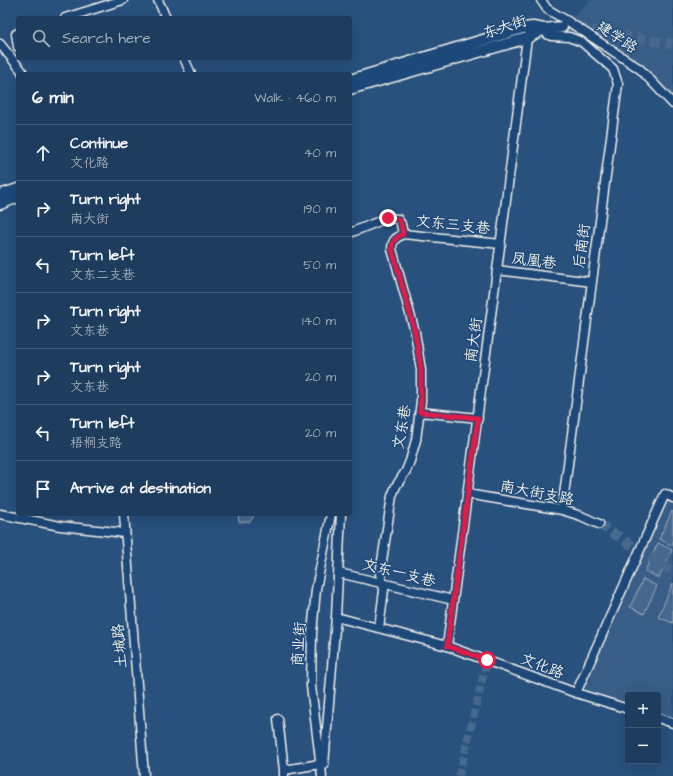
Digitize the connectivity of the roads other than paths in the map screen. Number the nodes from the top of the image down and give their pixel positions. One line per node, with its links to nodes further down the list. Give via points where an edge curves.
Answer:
1 (123, 0): 4 (street)
2 (158, 0): 5 (street)
3 (541, 0): 16 (street, 建学路, via 547,9 640,69)
4 (71, 16)
5 (165, 16)
6 (562, 27): 7 (main road)
7 (544, 29): 8 (main road, 东大街); 14 (main road, 东大街, via 523,28); 25 (street, 后南街, via 551,36 569,37 582,42 613,69 618,84)
8 (527, 38): 15 (main road, 东大街); 23 (street, 南大街)
9 (0, 44): 12 (street)
10 (20, 60): 12 (street)
11 (185, 60): 13 (street)
12 (23, 72)
13 (190, 72)
14 (352, 79)
15 (352, 88)
16 (673, 104)
17 (16, 190): 18 (main road)
18 (0, 196)
19 (16, 198): 20 (main road)
20 (0, 204)
21 (352, 232): 22 (street, via 392,218 398,219)
22 (403, 234): 23 (street, 文东三支巷); 26 (street, 文东巷, via 392,243 392,249 415,332 421,370)
23 (501, 244): 24 (street, 南大街)
24 (497, 270): 25 (street, 凤凰巷); 27 (street, 南大街)
25 (592, 282): 30 (street, 后南街)
26 (420, 412): 27 (street); 38 (street, 文东巷, via 410,461 392,496 380,574)
27 (478, 418): 28 (street, 南大街)
28 (467, 494): 30 (street, 南大街支路); 39 (street, 南大街)
29 (673, 498): 43 (street, via 665,494)
30 (562, 510): 35 (street, 南大街支路)
31 (0, 514): 36 (street, via 60,526)
32 (124, 516): 36 (street, 土城路)
33 (331, 516): 48 (street, 商业街, via 316,589 312,634 311,686)
34 (341, 516): 37 (street, 商业街)
35 (599, 524)
36 (125, 533): 50 (street, 土城路)
37 (339, 573): 38 (street, 文东一支巷); 40 (street, 商业街)
38 (383, 584): 39 (street, 文东一支巷); 41 (street, 文东巷)
39 (453, 600): 42 (street, 南大街)
40 (336, 617): 41 (street, 文化路); 51 (street, 商业街)
41 (379, 628): 42 (street, 文化路)
42 (447, 646): 43 (street, 文化路)
43 (576, 693): 44 (street, 文化路)
44 (625, 708)
45 (278, 719): 49 (street)
46 (661, 719): 47 (street)
47 (673, 723)
48 (320, 764): 49 (street); 51 (street, 商业街)
49 (284, 773)
50 (144, 776)
51 (322, 776)

